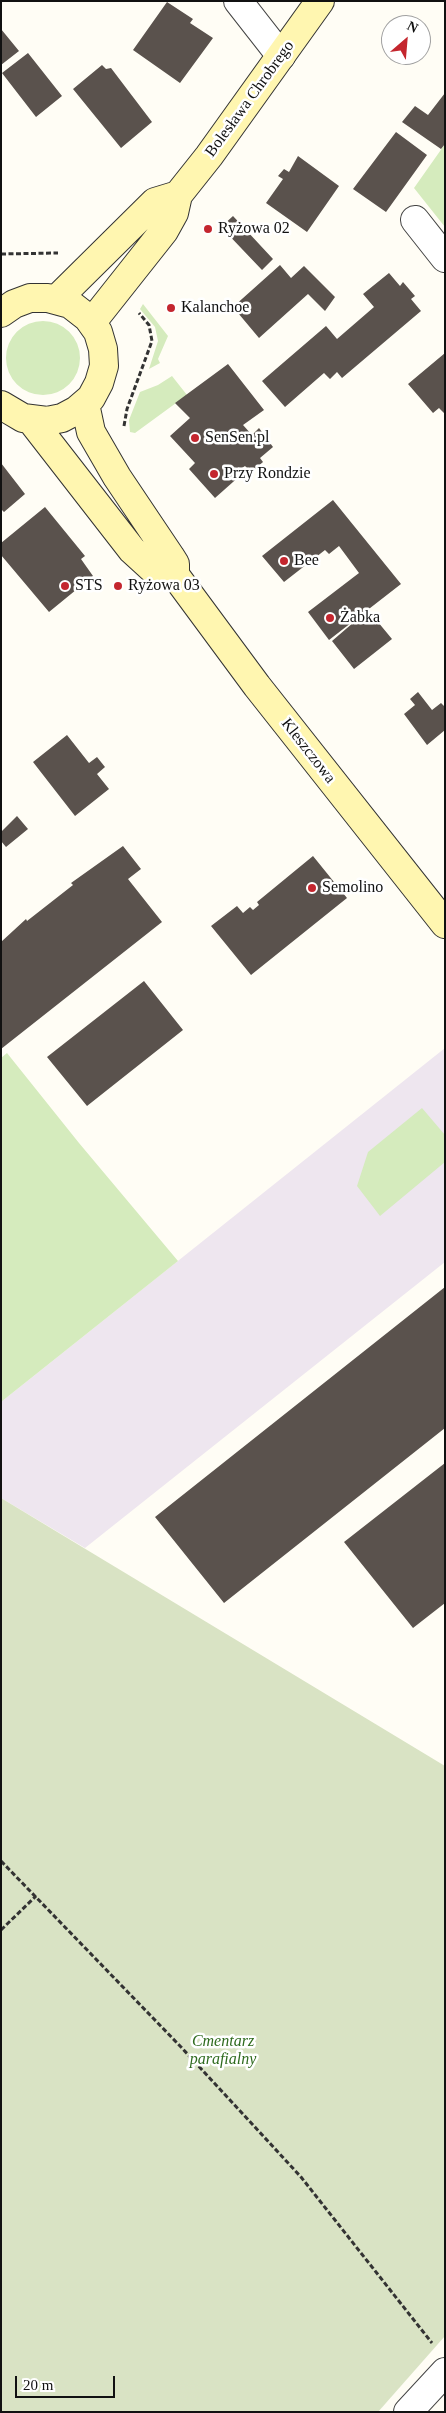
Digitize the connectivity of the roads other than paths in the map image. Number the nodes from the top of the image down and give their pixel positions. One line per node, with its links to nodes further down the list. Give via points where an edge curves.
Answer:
1 (238, 1): 3 (street)
2 (320, 1): 3 (main road, Bolesława Chrobrego)
3 (281, 56): 4 (main road, Bolesława Chrobrego)
4 (178, 194): 7 (main road, via 155,202); 9 (main road, Bolesława Chrobrego, via 174,213 164,231)
5 (415, 220): 6 (street)
6 (445, 258)
7 (57, 299): 8 (main road, via 30,298); 9 (main road, via 76,308)
8 (3, 309)
9 (92, 322): 10 (main road, via 101,340 104,366 96,391)
10 (85, 404): 12 (main road, via 62,418); 13 (main road, Kleszczowa, via 91,432 175,564)
11 (1, 405): 12 (main road)
12 (32, 420): 13 (main road, via 140,558 163,575)
13 (175, 575): 14 (main road, Kleszczowa, via 257,686)
14 (445, 924)
15 (445, 2372): 16 (street)
16 (408, 2412)

